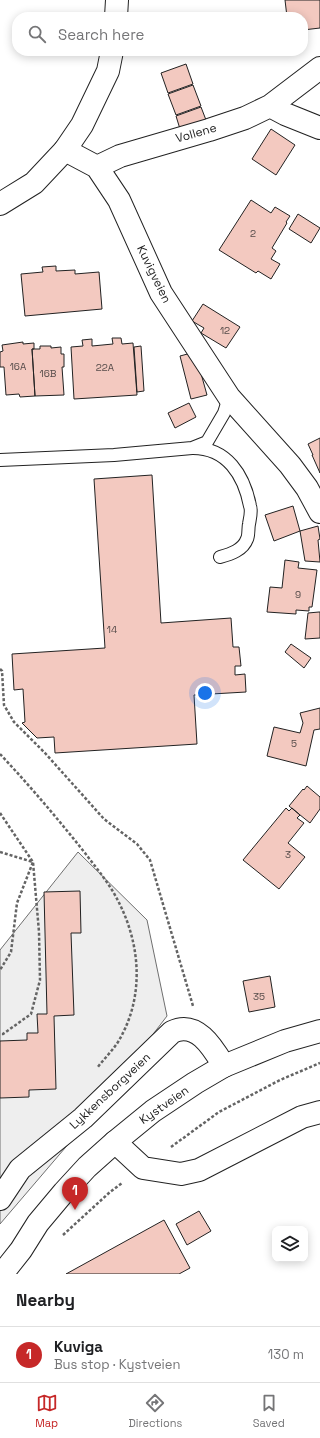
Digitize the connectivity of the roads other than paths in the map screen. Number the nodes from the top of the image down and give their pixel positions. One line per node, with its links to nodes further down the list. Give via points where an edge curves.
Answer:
1 (117, 0): 2 (street)
2 (116, 12)
3 (111, 56): 7 (street, via 108,71 82,125)
4 (320, 68): 5 (street, Vollene)
5 (270, 106): 6 (street); 8 (street, Vollene, via 245,118 120,156)
6 (320, 128)
7 (65, 150): 8 (street); 9 (street, via 34,182)
8 (97, 167): 10 (street, Kuvigveien, via 119,200 161,293)
9 (0, 204)
10 (229, 397): 11 (lane, via 224,413 207,442); 13 (street, Kuvigveien, via 294,471)
11 (192, 448): 12 (lane, via 114,455); 14 (lane, via 216,453 230,462 240,476 251,507 247,539 236,552)
12 (0, 460)
13 (320, 512)
14 (220, 557)
15 (320, 1031): 16 (street, Kystveien, via 285,1041)
16 (224, 1066): 18 (street, Kystveien, via 153,1111); 19 (street, Lykkensborgveien, via 208,1043 193,1030 179,1028 172,1032 83,1118 20,1169)
17 (320, 1112): 18 (street, via 302,1117 199,1170 181,1174 142,1168)
18 (115, 1142): 20 (street, Kystveien, via 87,1167)
19 (0, 1199)
20 (38, 1223): 21 (street, Kystveien, via 10,1242); 22 (street, Kystveien)
21 (0, 1254)
22 (2, 1274)

